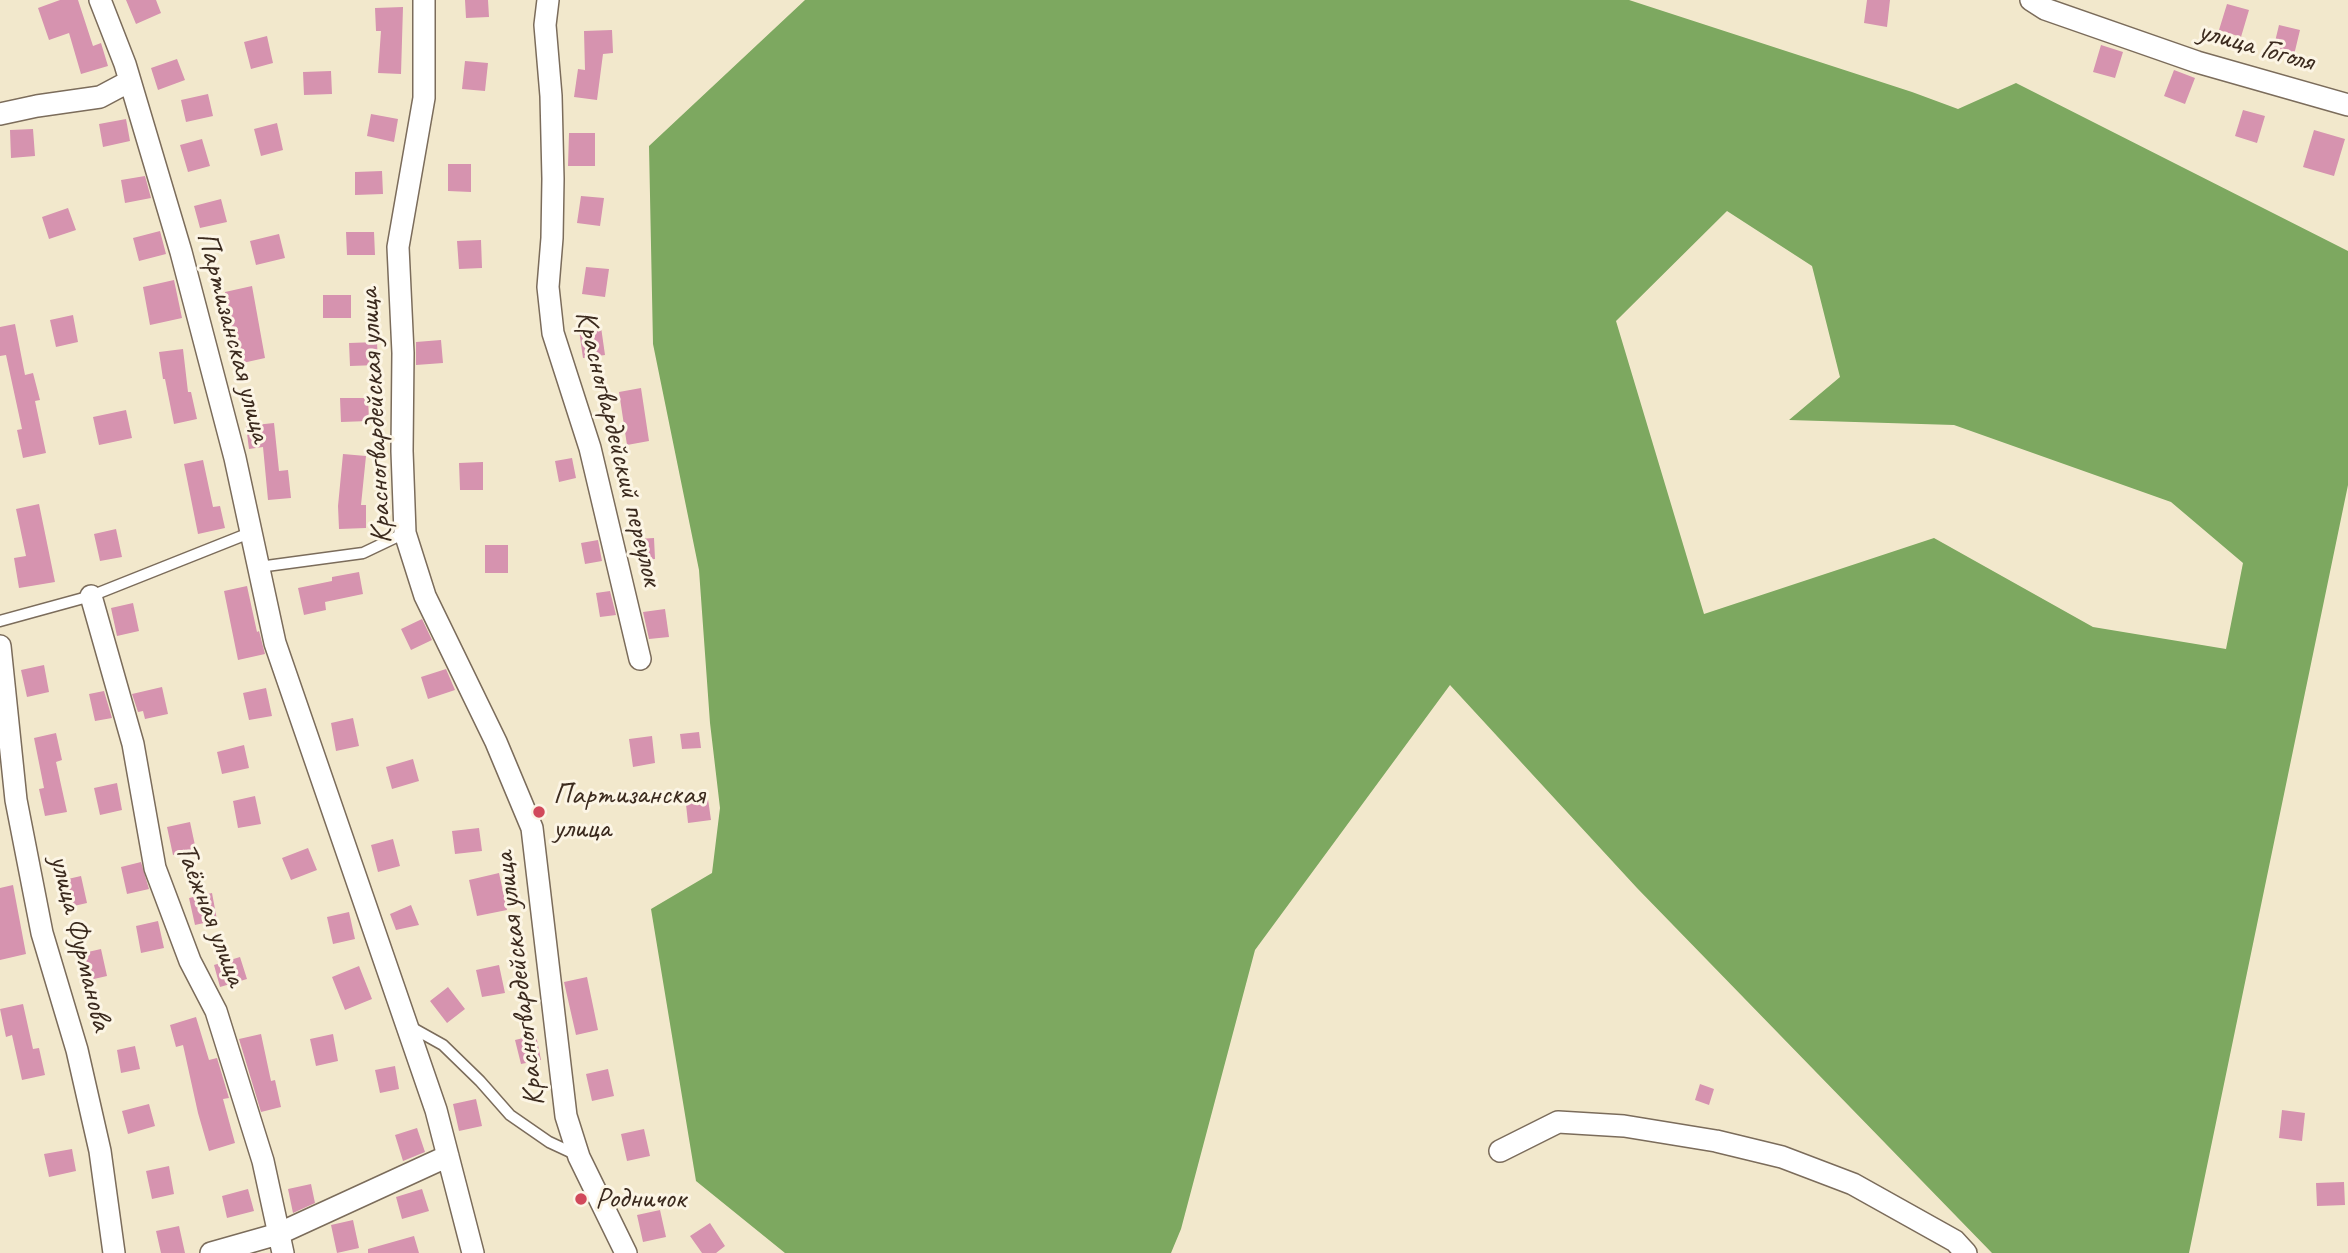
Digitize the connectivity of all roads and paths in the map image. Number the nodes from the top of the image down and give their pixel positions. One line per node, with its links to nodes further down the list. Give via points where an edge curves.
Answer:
1 (101, 0): 5 (street, Партизанская улица)
2 (424, 0): 9 (street, Красногвардейская улица, via 424,98 398,247)
3 (548, 0): 14 (street, Красногвардейский переулок, via 545,25 553,179 548,287 553,333 590,448)
4 (2031, 0): 6 (street, улица Гоголя, via 2045,9 2197,62)
5 (130, 81): 7 (street, via 100,97); 8 (street, Партизанская улица, via 184,264)
6 (2348, 105)
7 (0, 114)
8 (252, 532): 10 (street, Партизанская улица); 11 (lane)
9 (405, 533): 10 (lane, via 363,553); 18 (street, Красногвардейская улица, via 425,596 532,828 566,1116)
10 (259, 566): 15 (street, Партизанская улица, via 275,643)
11 (91, 596): 12 (lane); 19 (street, Таёжная улица, via 133,744 155,868 190,961 216,1011 263,1161)
12 (0, 621)
13 (0, 646): 20 (street, улица Фурманова, via 16,800 42,933 77,1050 100,1151)
14 (640, 659)
15 (409, 1026): 17 (street, Партизанская улица); 18 (lane, via 443,1045 510,1115)
16 (1500, 1151): 24 (street, via 1558,1122 1716,1140 1782,1157 1853,1184 1955,1241)
17 (448, 1156): 19 (street); 22 (street, Партизанская улица)
18 (579, 1157): 23 (street, Красногвардейская улица)
19 (281, 1244): 21 (street)
20 (114, 1253)
21 (211, 1253)
22 (473, 1253)
23 (626, 1253)
24 (1966, 1253)

